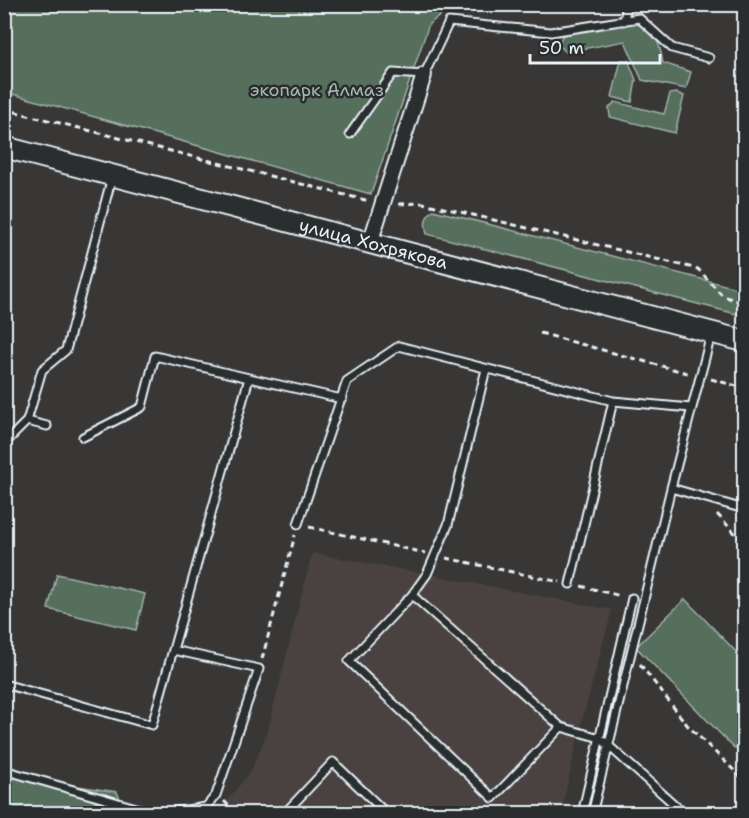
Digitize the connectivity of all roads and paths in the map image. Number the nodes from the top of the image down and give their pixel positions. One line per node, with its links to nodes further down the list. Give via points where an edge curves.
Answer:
1 (627, 4): 2 (lane)
2 (624, 21): 3 (lane, via 639,18 672,48); 4 (lane, via 551,32 449,22)
3 (709, 58)
4 (424, 75): 6 (lane, via 393,73); 9 (street)
5 (4, 109): 9 (path)
6 (350, 134)
7 (4, 147): 8 (main road, улица Хохрякова)
8 (112, 176): 10 (main road, улица Хохрякова); 22 (lane, via 66,350 42,370)
9 (383, 204): 10 (street); 11 (path, via 423,203 698,269 723,296)
10 (370, 243): 13 (main road, улица Хохрякова)
11 (744, 303)
12 (540, 333): 16 (path)
13 (712, 333): 14 (main road, улица Хохрякова); 16 (lane)
14 (744, 341)
15 (486, 369): 19 (lane, via 399,346 347,381); 20 (lane); 31 (lane, via 448,525)
16 (700, 376): 18 (path); 21 (lane)
17 (249, 378): 19 (lane); 24 (lane, via 155,356 142,407); 35 (lane)
18 (744, 388)
19 (342, 399): 29 (lane)
20 (613, 400): 21 (lane); 32 (lane)
21 (691, 408): 26 (lane)
22 (27, 421): 23 (lane); 25 (lane)
23 (47, 426)
24 (83, 437)
25 (4, 444)
26 (671, 488): 27 (lane); 36 (lane)
27 (702, 497): 28 (lane); 30 (path)
28 (744, 509)
29 (298, 524): 31 (path); 37 (path)
30 (744, 543)
31 (435, 556): 32 (path); 33 (lane)
32 (570, 584): 34 (path)
33 (412, 596): 39 (lane); 39 (lane, via 349,661 493,798)
34 (632, 598): 40 (lane)
35 (173, 650): 37 (lane); 38 (lane, via 152,724)
36 (631, 652): 41 (lane); 43 (path, via 688,726)
37 (259, 669): 45 (lane, via 216,795 206,807)
38 (4, 684)
39 (561, 728): 40 (lane)
40 (600, 738): 41 (lane); 49 (lane)
41 (608, 745): 50 (lane); 51 (lane)
42 (4, 770): 45 (lane)
43 (744, 780)
44 (226, 802): 46 (path)
45 (158, 813)
46 (237, 813)
47 (284, 813): 48 (lane, via 333,762)
48 (387, 813)
49 (582, 813)
50 (592, 813)
51 (685, 813)

